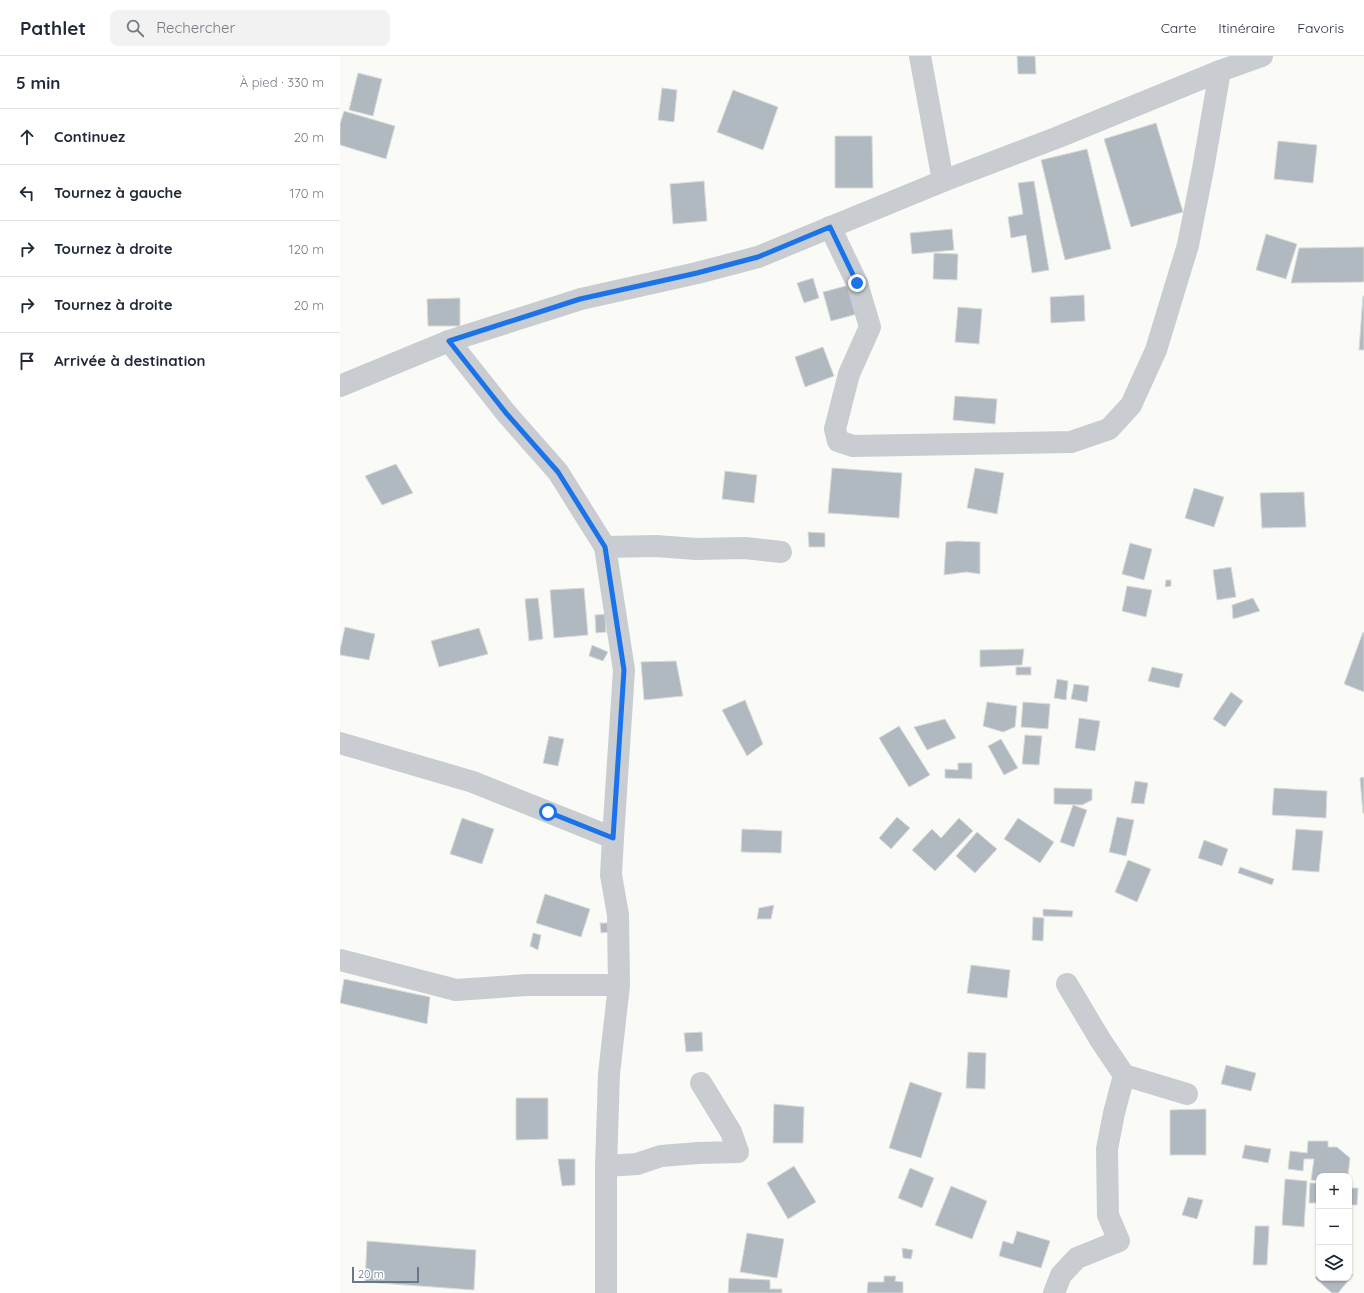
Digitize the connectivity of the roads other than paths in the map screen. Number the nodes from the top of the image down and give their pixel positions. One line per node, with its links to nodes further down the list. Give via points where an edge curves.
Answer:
1 (920, 56): 4 (street)
2 (1262, 56): 3 (street)
3 (1220, 71): 4 (street, via 1056,138); 5 (street, via 1188,245 1156,350 1132,405 1109,429 1071,442 852,446 838,441 835,428 849,374 870,327 857,283)
4 (943, 180): 5 (street)
5 (830, 227): 6 (street, via 758,257 580,299)
6 (449, 341): 7 (street); 8 (street, via 506,413 558,472)
7 (340, 386)
8 (605, 547): 9 (street, via 744,548); 11 (street, via 624,670)
9 (781, 552)
10 (340, 743): 11 (street, via 473,782)
11 (613, 838): 14 (street, via 611,875 618,915)
12 (340, 960): 14 (street, via 456,990 527,985)
13 (1067, 984): 15 (street)
14 (619, 985): 18 (street, via 609,1074)
15 (1124, 1075): 17 (street); 20 (street, via 1107,1149 1108,1215 1119,1241 1077,1258 1062,1275)
16 (701, 1083): 18 (street, via 731,1132 738,1152 661,1156 637,1164)
17 (1187, 1094)
18 (606, 1166): 19 (street)
19 (606, 1293)
20 (1054, 1293)

